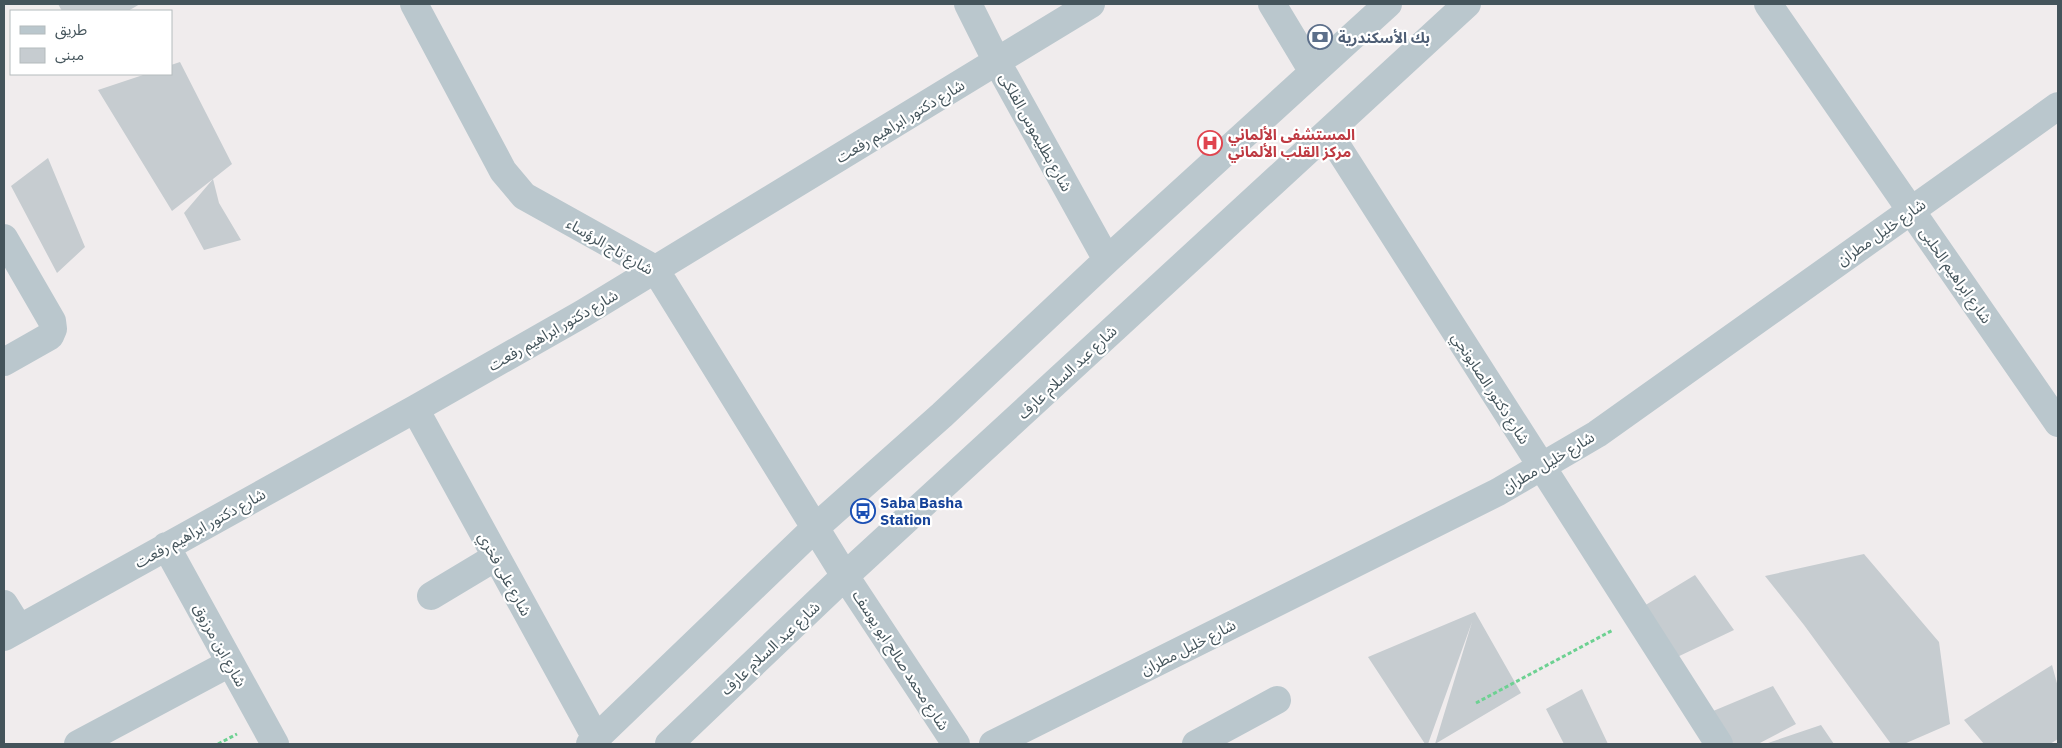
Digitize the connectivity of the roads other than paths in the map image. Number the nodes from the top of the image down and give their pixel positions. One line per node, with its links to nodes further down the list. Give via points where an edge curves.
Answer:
1 (414, 4): 15 (street, شارع تاج الرؤساء, via 503,171 524,196)
2 (968, 4): 8 (street, شارع بطليموس الفلكى)
3 (1091, 4): 8 (street, شارع دكتور ابراهيم رفعت)
4 (1272, 4): 9 (street)
5 (1388, 4): 9 (street)
6 (1467, 4): 11 (street, شارع عبد السلام عارف)
7 (1768, 4): 12 (street, شارع ابراهيم الحلبى)
8 (997, 62): 14 (street, شارع بطليموس الفلكى); 15 (street, شارع دكتور ابراهيم رفعت)
9 (1313, 72): 14 (street)
10 (2058, 106): 12 (street, شارع خليل مطران)
11 (1328, 132): 19 (street, شارع دكتور الصابونجي); 23 (street, شارع عبد السلام عارف)
12 (1911, 211): 18 (street, شارع ابراهيم الحلبى); 19 (street, شارع خليل مطران, via 1597,434)
13 (4, 238): 16 (street, via 52,321 53,329 50,336)
14 (1107, 260): 20 (street, via 942,415)
15 (655, 269): 17 (street, شارع دكتور ابراهيم رفعت); 20 (street, شارع تاج الرؤساء)
16 (4, 362)
17 (415, 409): 21 (street, شارع دكتور ابراهيم رفعت); 22 (street, شارع على فخري)
18 (2058, 423)
19 (1542, 467): 34 (street, شارع خليل مطران); 36 (street, شارع دكتور الصابونجي)
20 (816, 527): 23 (street, شارع تاج الرؤساء); 29 (street)
21 (166, 546): 26 (street, شارع دكتور ابراهيم رفعت); 27 (street, شارع ابن مرزوق)
22 (496, 557): 24 (street); 29 (street, شارع على فخري)
23 (845, 576): 32 (street, شارع عبد السلام عارف); 33 (street, شارع محمد صالح ابو يوسف)
24 (431, 596)
25 (4, 604): 26 (street)
26 (11, 632)
27 (230, 664): 30 (street); 31 (street, شارع ابن مرزوق)
28 (1277, 700): 35 (street)
29 (593, 741)
30 (78, 744)
31 (275, 744)
32 (669, 744)
33 (956, 744)
34 (993, 744)
35 (1196, 744)
36 (1717, 744)

